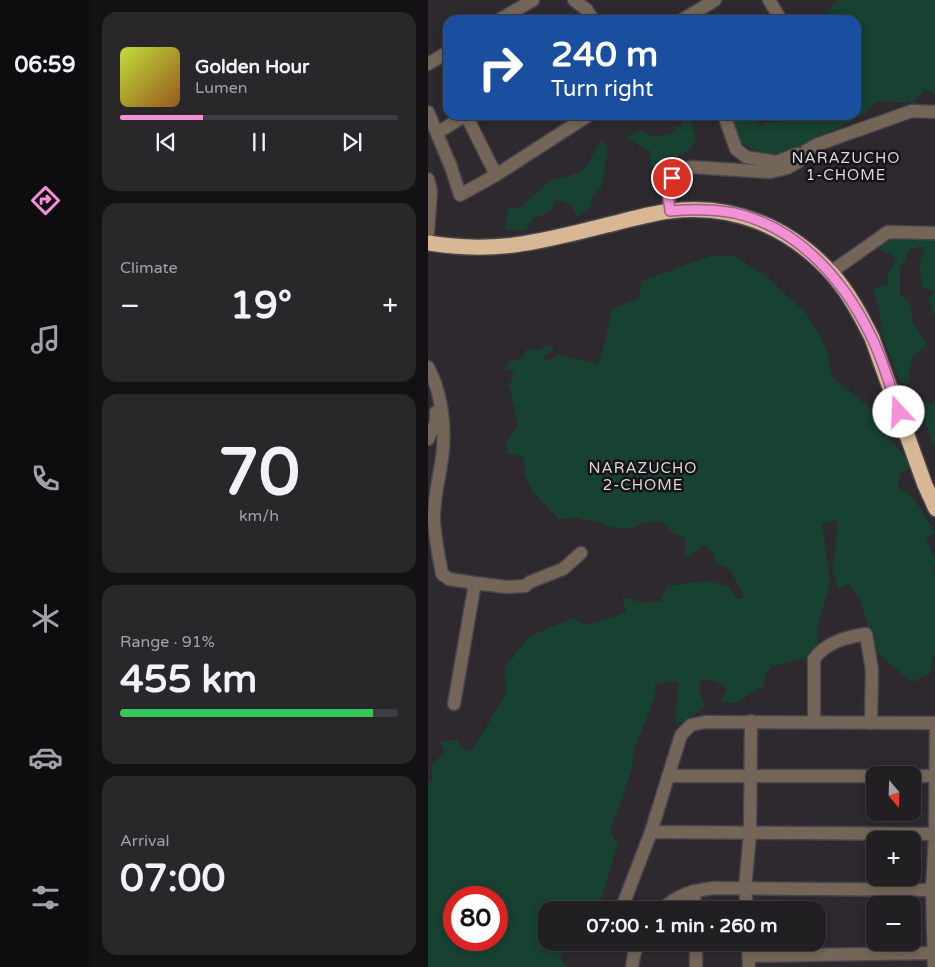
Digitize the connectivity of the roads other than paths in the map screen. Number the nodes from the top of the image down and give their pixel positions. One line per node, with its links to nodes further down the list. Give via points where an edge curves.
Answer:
1 (533, 0): 5 (street)
2 (574, 0): 7 (street)
3 (715, 0): 8 (street)
4 (769, 0): 9 (street)
5 (515, 4): 6 (street)
6 (505, 15)
7 (590, 15)
8 (690, 15)
9 (778, 15)
10 (443, 54): 11 (street)
11 (429, 61)
12 (428, 112): 18 (street)
13 (936, 112): 19 (street, via 912,111 816,145)
14 (458, 120): 18 (street)
15 (468, 120): 20 (street)
16 (581, 120): 20 (street)
17 (726, 120): 19 (street, via 736,149 746,157 776,162)
18 (437, 133): 20 (street, via 460,194)
19 (803, 155): 22 (street, via 787,168 770,172 691,168 679,172 672,178 668,195)
20 (496, 175)
21 (428, 179): 23 (street, via 431,192)
22 (670, 211): 25 (highway, via 528,244 471,248); 26 (highway, via 714,210 755,219 794,240)
23 (428, 232)
24 (936, 232): 26 (street, via 888,232)
25 (428, 243)
26 (832, 274): 30 (highway, via 848,294 872,338)
27 (428, 367): 32 (street, via 442,407 443,448 434,522 442,574 449,579)
28 (428, 383): 29 (street, via 436,410 436,422)
29 (428, 439)
30 (936, 509)
31 (581, 552): 32 (street, via 563,569 525,586)
32 (476, 583): 33 (street)
33 (454, 704)
34 (751, 721): 35 (street); 38 (street, via 692,725 680,734); 39 (street)
35 (814, 722): 36 (street); 36 (street, via 814,658 844,638 866,634 872,670)
36 (870, 722): 37 (street)
37 (936, 724): 42 (street)
38 (668, 776): 39 (street); 43 (street)
39 (750, 776): 40 (street); 44 (street)
40 (866, 776)
41 (921, 776): 42 (street)
42 (935, 776): 45 (street)
43 (651, 832): 44 (street); 49 (street)
44 (750, 833): 45 (street); 46 (street)
45 (935, 834): 47 (street)
46 (746, 888): 47 (street); 48 (street); 52 (street)
47 (934, 890): 55 (street)
48 (694, 891): 50 (street); 51 (street)
49 (624, 901)
50 (671, 901)
51 (694, 901)
52 (747, 901)
53 (636, 951): 57 (street)
54 (696, 951): 58 (street)
55 (935, 953): 56 (street); 59 (street)
56 (749, 962)
57 (632, 967)
58 (696, 967)
59 (934, 967)

